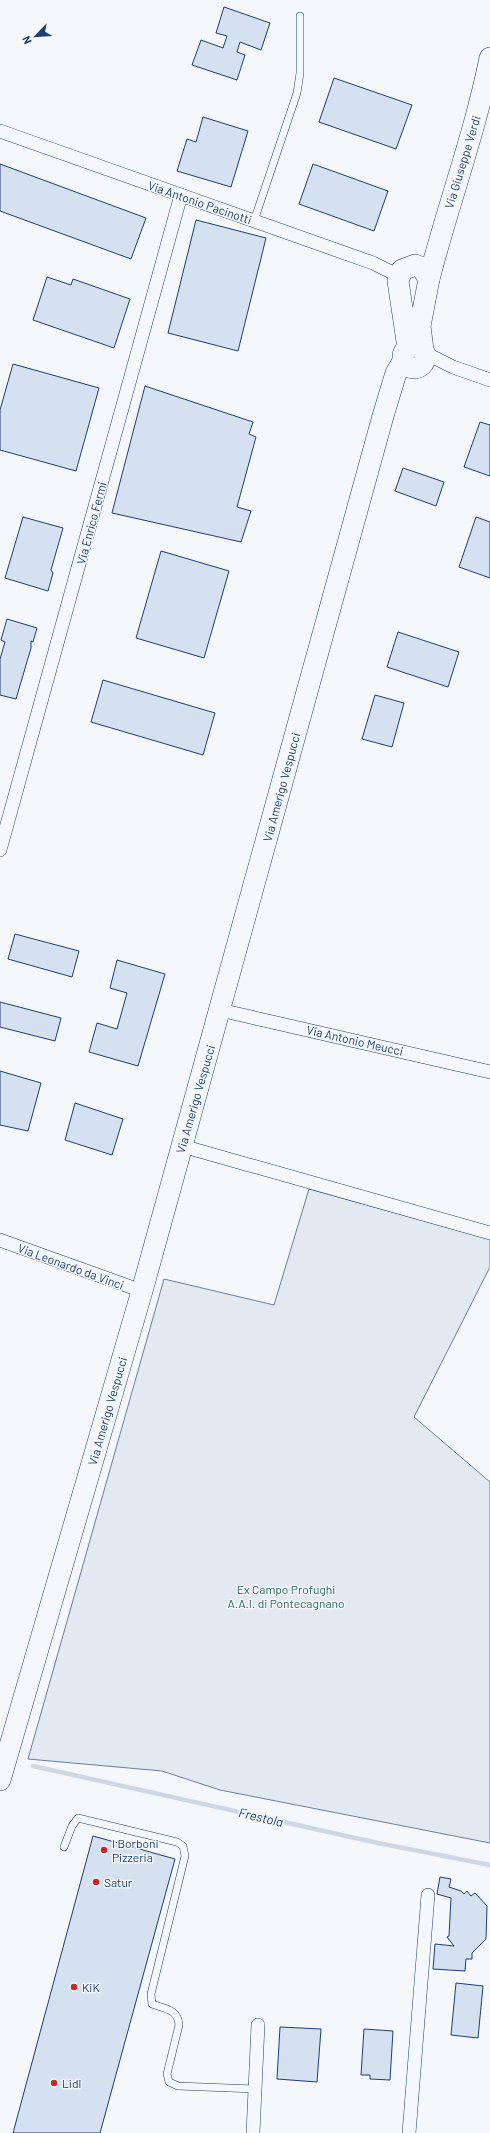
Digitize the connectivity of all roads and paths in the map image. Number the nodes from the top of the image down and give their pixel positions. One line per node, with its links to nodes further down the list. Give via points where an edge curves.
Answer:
1 (300, 16): 6 (lane, via 300,73 297,93)
2 (490, 58): 5 (main road, Via Giuseppe Verdi, via 483,93)
3 (0, 131): 4 (street, Via Antonio Pacinotti)
4 (181, 195): 6 (street, Via Antonio Pacinotti); 11 (street, Via Enrico Fermi)
5 (445, 219): 7 (main road, Via Giuseppe Verdi); 8 (main road, Via Giuseppe Verdi)
6 (254, 221): 7 (street, Via Antonio Pacinotti, via 373,263)
7 (407, 270): 8 (main road, via 422,268); 9 (main road, via 398,288)
8 (429, 279): 9 (main road, Via Giuseppe Verdi)
9 (417, 357): 10 (street, via 453,366); 12 (main road, Via Amerigo Vespucci, via 396,373 383,416)
10 (490, 380)
11 (0, 850)
12 (220, 1010): 13 (street, Via Antonio Meucci); 14 (main road, Via Amerigo Vespucci)
13 (490, 1072)
14 (182, 1146): 15 (street); 17 (main road, Via Amerigo Vespucci)
15 (490, 1233)
16 (0, 1240): 17 (street, Via Leonardo da Vinci)
17 (142, 1291): 18 (main road, Via Amerigo Vespucci)
18 (0, 1780)
19 (64, 1847): 22 (lane, via 78,1818 177,1842 183,1846 185,1856 150,1994 152,2004 172,2010 179,2018 167,2074 169,2082 178,2086)
20 (428, 1895): 24 (street)
21 (258, 2025): 22 (street)
22 (255, 2089): 23 (street)
23 (253, 2133)
24 (409, 2133)

